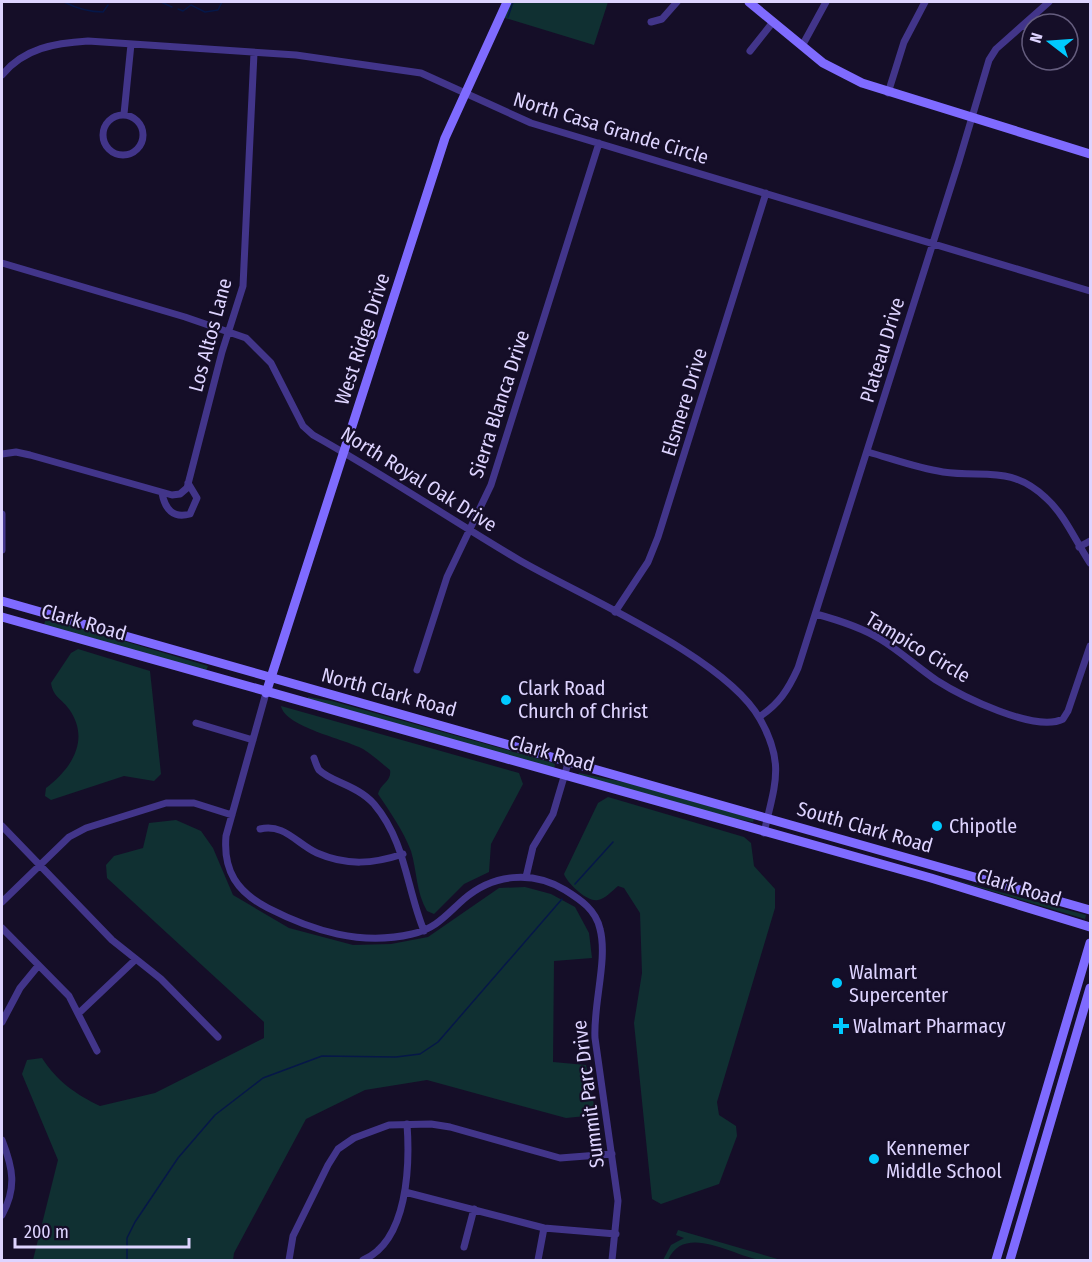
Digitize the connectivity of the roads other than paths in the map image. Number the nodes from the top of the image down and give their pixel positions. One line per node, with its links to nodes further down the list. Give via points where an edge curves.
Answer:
1 (507, 2): 14 (main road, West Ridge Drive)
2 (677, 2): 6 (street, via 662,19)
3 (749, 2): 7 (main road)
4 (825, 2): 10 (street)
5 (925, 2): 15 (street, via 904,42)
6 (651, 22)
7 (773, 22): 10 (main road); 11 (street)
8 (1020, 29): 17 (street, Plateau Drive, via 989,60)
9 (131, 44): 12 (street, North Casa Grande Circle); 13 (street, North Casa Grande Circle, via 88,41 49,46 19,57); 16 (street)
10 (802, 46): 15 (main road, via 842,74)
11 (750, 51)
12 (254, 53): 14 (street, North Casa Grande Circle, via 401,69); 24 (street, Los Altos Lane, via 245,267)
13 (2, 75)
14 (465, 92): 18 (street, North Casa Grande Circle, via 506,113); 25 (main road, West Ridge Drive, via 445,138)
15 (888, 93): 17 (main road)
16 (124, 114): 16 (street, via 137,120 143,132 140,146 122,155 106,146 103,134 112,118)
17 (970, 117): 19 (main road); 21 (street, Plateau Drive)
18 (599, 143): 20 (street, North Casa Grande Circle); 31 (street, Sierra Blanca Drive, via 490,485)
19 (1090, 154)
20 (766, 193): 21 (street, North Casa Grande Circle); 37 (street, Elsmere Drive, via 658,537 648,562)
21 (933, 243): 23 (street, North Casa Grande Circle); 26 (street, Plateau Drive)
22 (2, 262): 24 (street, North Royal Oak Drive)
23 (1090, 291)
24 (229, 331): 25 (street, North Royal Oak Drive, via 246,338 266,356 303,426); 28 (street, Los Altos Lane)
25 (345, 452): 31 (street, North Royal Oak Drive); 42 (main road, West Ridge Drive)
26 (868, 452): 33 (street, via 944,472 992,472 1031,486 1053,506); 38 (street, Plateau Drive)
27 (2, 454): 29 (street, via 16,452)
28 (188, 483): 29 (street, via 180,494); 29 (street, via 197,498 190,514 171,512)
29 (162, 494)
30 (2, 514): 34 (street)
31 (470, 531): 37 (street, North Royal Oak Drive); 41 (street, Sierra Blanca Drive, via 447,577)
32 (1090, 542): 33 (street)
33 (1079, 547): 35 (street)
34 (2, 550)
35 (1090, 563)
36 (2, 601): 42 (main road, North Clark Road)
37 (615, 612): 44 (street, North Royal Oak Drive, via 671,643 717,675)
38 (816, 614): 40 (street, Tampico Circle, via 879,638 936,680 972,699 1045,724 1063,719 1068,711); 44 (street, Plateau Drive, via 788,691 774,708)
39 (2, 617): 43 (main road, Clark Road)
40 (1090, 646)
41 (417, 670)
42 (270, 678): 43 (main road, West Ridge Drive); 48 (main road, North Clark Road)
43 (266, 693): 46 (street, Summit Parc Drive); 49 (main road, Clark Road)
44 (759, 717): 51 (street, North Royal Oak Drive, via 775,754 777,783)
45 (196, 723): 46 (street)
46 (253, 740): 50 (street, Summit Parc Drive)
47 (314, 758): 55 (street, via 319,770 354,787 373,804)
48 (569, 760): 49 (street); 51 (main road, North Clark Road)
49 (565, 775): 54 (main road, Clark Road); 58 (street, via 553,814 533,847)
50 (232, 814): 56 (street, via 194,804 166,803 86,828 69,837); 64 (street, Summit Parc Drive, via 226,836 227,865 237,886 254,901 306,926 342,936 378,938)
51 (767, 818): 54 (street, North Royal Oak Drive); 57 (main road, South Clark Road)
52 (2, 826): 56 (street)
53 (260, 829): 55 (street, via 281,829 317,853 341,861 381,861)
54 (764, 832): 59 (main road, Clark Road)
55 (403, 854): 64 (street)
56 (39, 865): 60 (street); 66 (street)
57 (935, 867): 59 (main road); 61 (main road, South Clark Road)
58 (526, 877): 64 (street, Summit Parc Drive, via 492,881); 79 (street, Summit Parc Drive, via 551,883 581,900 600,926 602,948 594,1026)
59 (931, 878): 62 (main road, Clark Road)
60 (2, 902)
61 (1090, 910)
62 (1090, 927)
63 (2, 928): 67 (street)
64 (424, 931)
65 (1090, 943): 72 (main road)
66 (135, 960): 69 (street); 71 (street, via 161,979)
67 (38, 966): 69 (street, via 69,996); 70 (street, via 20,988)
68 (1090, 988): 74 (main road)
69 (80, 1013): 73 (street)
70 (2, 1022)
71 (218, 1037)
72 (1059, 1050): 74 (main road); 76 (main road)
73 (97, 1052)
74 (1071, 1054): 78 (main road)
75 (407, 1124): 79 (street, via 450,1127 560,1158); 80 (street, via 410,1168); 87 (street, via 389,1125 354,1138 338,1149 293,1236)
76 (1033, 1137): 78 (main road); 86 (main road)
77 (2, 1140): 82 (street, via 13,1179)
78 (1046, 1140): 91 (main road)
79 (612, 1154): 84 (street, Summit Parc Drive, via 618,1201)
80 (405, 1192): 81 (street); 88 (street, via 391,1234 383,1246)
81 (474, 1209): 83 (street); 85 (street)
82 (2, 1215)
83 (544, 1228): 84 (street); 89 (street)
84 (616, 1234): 90 (street, Summit Parc Drive)
85 (464, 1247)
86 (997, 1258): 91 (main road)
87 (289, 1260)
88 (363, 1260)
89 (538, 1260)
90 (612, 1260)
91 (1012, 1260)

